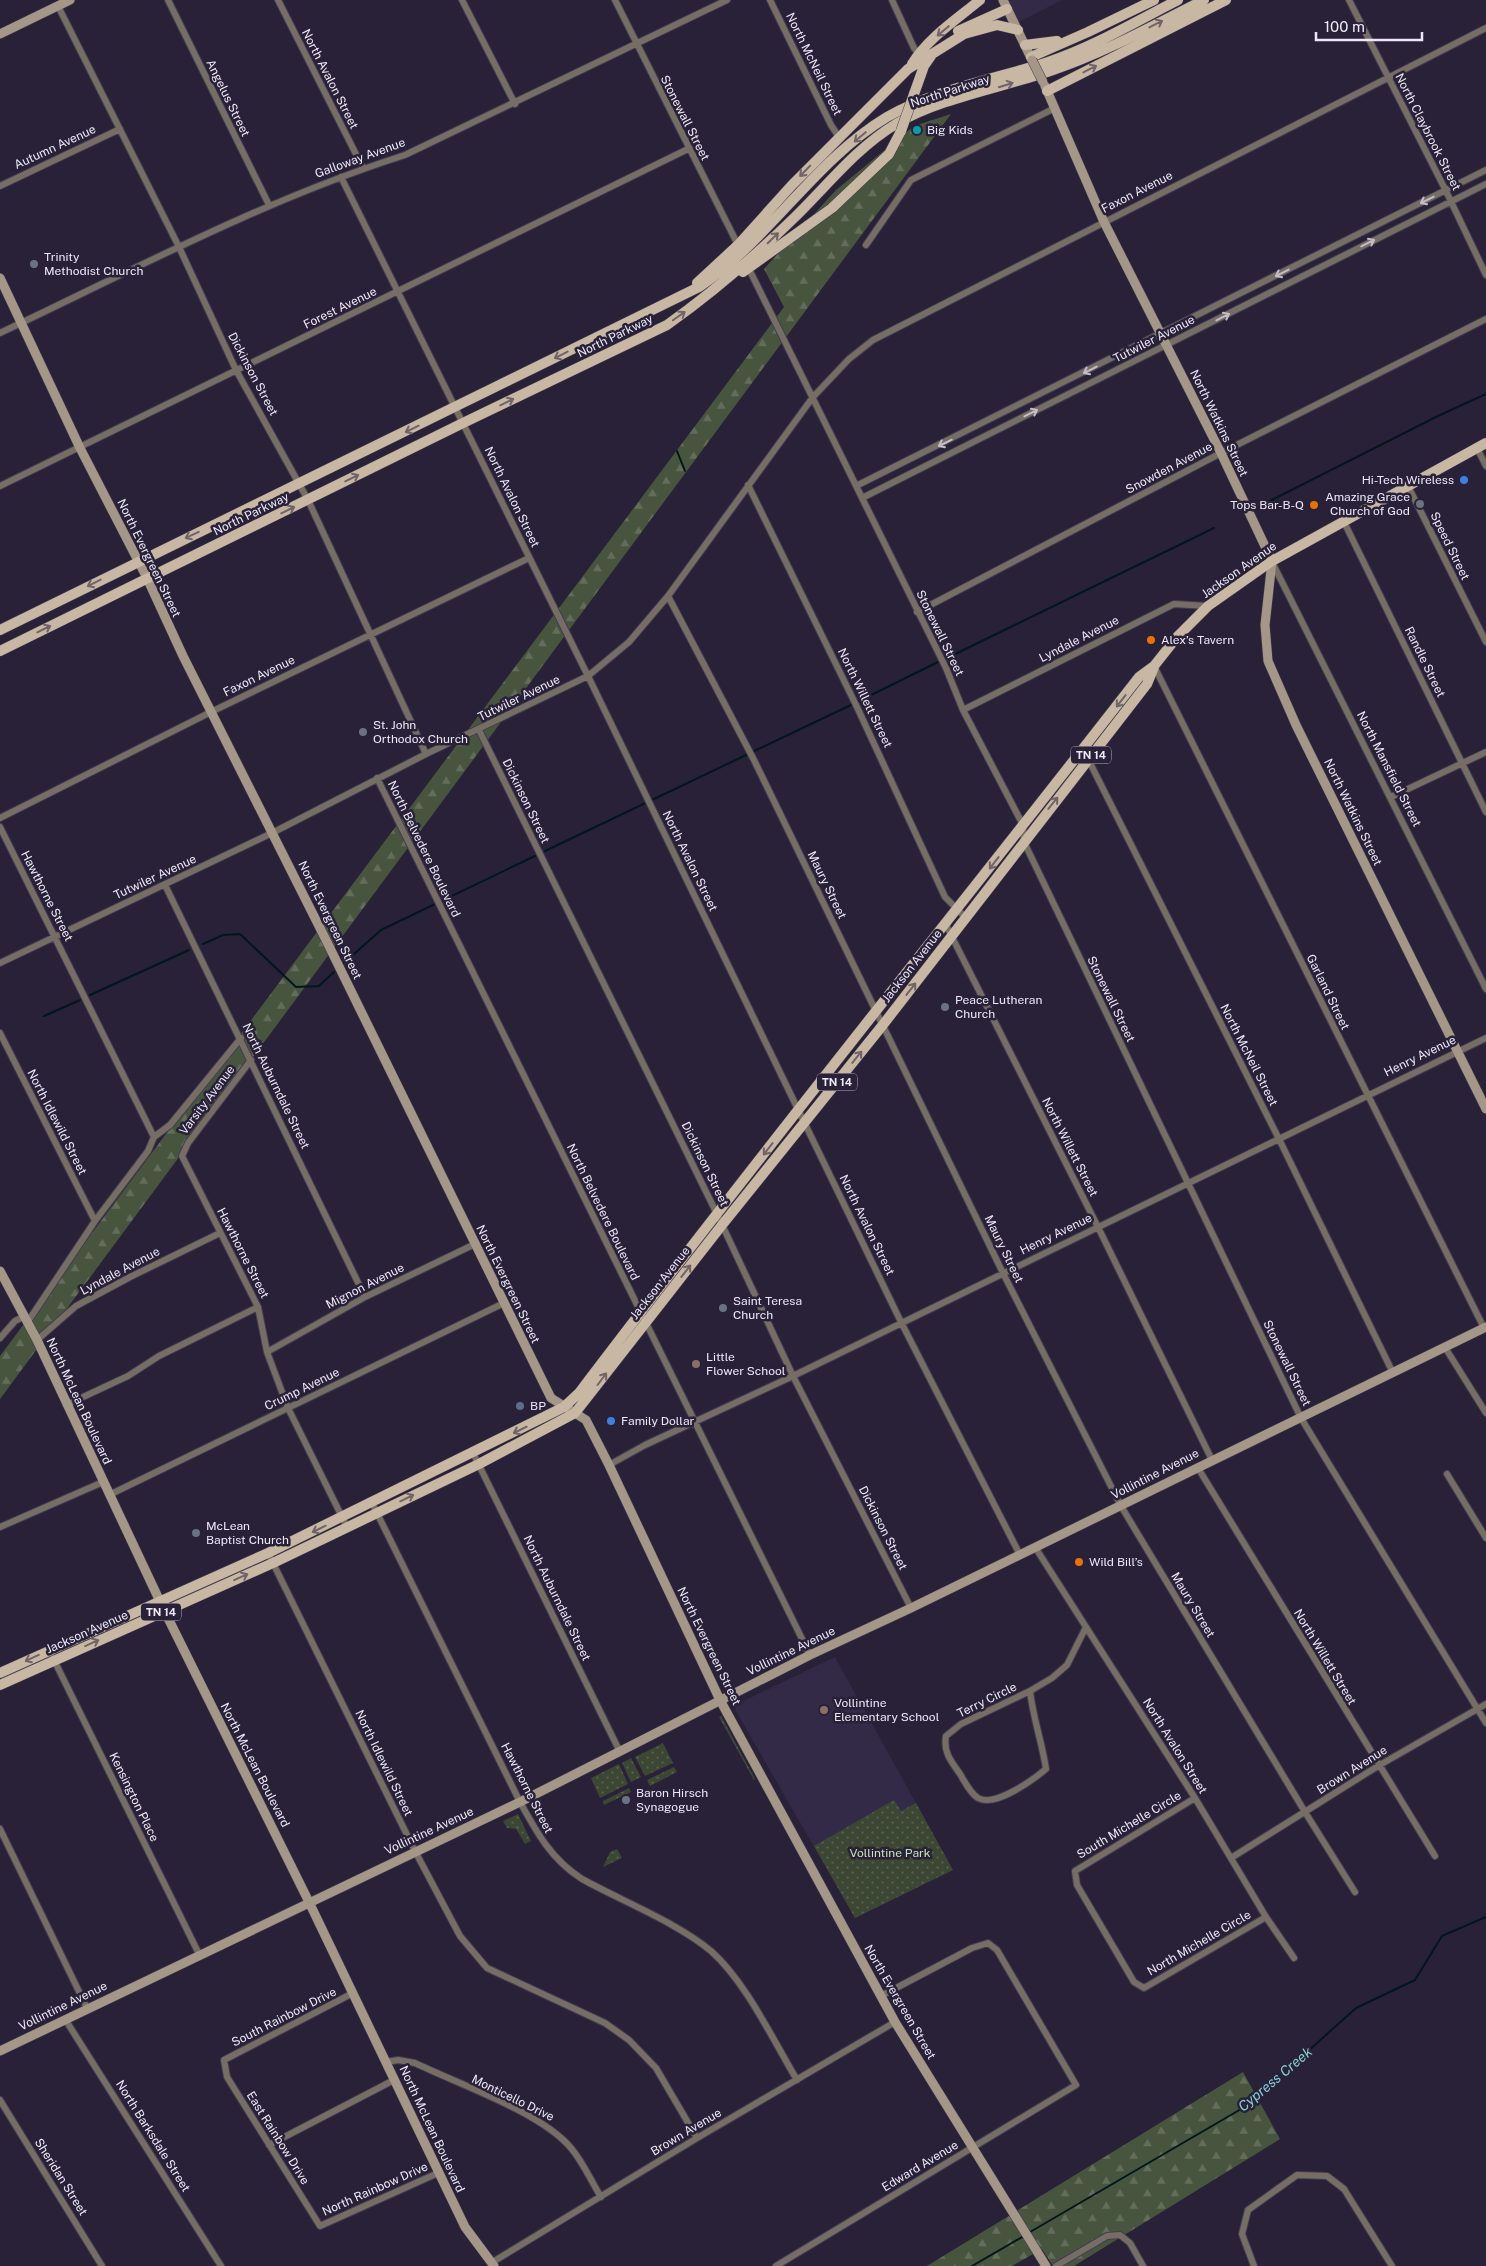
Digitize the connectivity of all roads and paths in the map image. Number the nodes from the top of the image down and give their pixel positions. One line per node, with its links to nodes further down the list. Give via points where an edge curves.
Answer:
1 (70, 0): 16 (street)
2 (168, 0): 40 (street, Angelus Street)
3 (278, 0): 33 (street, North Avalon Street)
4 (462, 0): 28 (street)
5 (615, 0): 21 (street, Stonewall Street)
6 (727, 0): 21 (street, Galloway Avenue)
7 (770, 0): 31 (street, North McNeil Street, via 831,126)
8 (892, 0): 24 (street)
9 (980, 0): 24 (main road, one-way to 24)
10 (1154, 0): 20 (main road)
11 (1178, 0): 51 (main road, North Parkway, one-way to 51, via 1071,54 929,98 887,118 844,151 723,269)
12 (1204, 0): 52 (main road, North Parkway, one-way to 12, via 795,217 854,155 897,124 938,106 1077,62)
13 (1226, 0): 27 (main road, one-way to 13)
14 (1349, 0): 26 (street, North Claybrook Street)
15 (1005, 4): 18 (street, North Watkins Street); 23 (main road, via 956,33)
16 (58, 6): 19 (street); 30 (street, Dickinson Street)
17 (1486, 28): 26 (street, Faxon Avenue)
18 (1018, 30): 22 (street, North Watkins Street); 23 (main road, via 997,25 982,28)
19 (0, 34)
20 (1068, 40): 22 (main road); 25 (main road)
21 (636, 44): 28 (street, Galloway Avenue); 32 (street, Stonewall Street)
22 (1025, 45): 25 (street, North Watkins Street)
23 (934, 51): 24 (main road)
24 (923, 58): 31 (main road); 46 (main road, bridge, via 902,131 889,154 832,208)
25 (1031, 58): 27 (street, North Watkins Street, bridge)
26 (1388, 78): 38 (street, North Claybrook Street); 41 (street, Faxon Avenue)
27 (1045, 87): 29 (street, North Watkins Street)
28 (515, 104): 33 (street, Galloway Avenue, via 405,155)
29 (1054, 108): 41 (street, North Watkins Street); 43 (street, via 911,180)
30 (120, 129): 37 (street, Autumn Avenue); 44 (street, Dickinson Street)
31 (839, 136): 42 (main road, one-way to 42)
32 (688, 150): 42 (street, Stonewall Street); 50 (street, Forest Avenue)
33 (363, 168): 35 (street, Galloway Avenue)
34 (1486, 170): 38 (street, Tutwiler Avenue)
35 (340, 177): 40 (street, Galloway Avenue); 50 (street, North Avalon Street)
36 (1486, 184): 39 (street, Tutwiler Avenue)
37 (0, 186)
38 (1446, 191): 39 (street, North Claybrook Street); 45 (street, Tutwiler Avenue, one-way to 45)
39 (1451, 202): 47 (street, Tutwiler Avenue, one-way to 39); 48 (street, North Claybrook Street)
40 (269, 205): 44 (street, Galloway Avenue)
41 (1104, 222): 56 (street, North Watkins Street); 59 (street, Faxon Avenue, via 873,340 849,359)
42 (738, 245): 51 (main road)
43 (866, 245)
44 (179, 248): 54 (street, Galloway Avenue); 58 (street, Dickinson Street)
45 (1308, 260): 47 (street); 56 (street, Tutwiler Avenue, one-way to 56)
46 (749, 269): 52 (main road); 59 (street, Stonewall Street)
47 (1314, 271): 57 (street, Tutwiler Avenue, one-way to 47)
48 (1486, 275)
49 (0, 278): 54 (street, North Evergreen Street)
50 (396, 293): 58 (street, Forest Avenue); 60 (street, North Avalon Street)
51 (683, 296): 60 (main road, North Parkway, one-way to 60)
52 (697, 304): 63 (main road, North Parkway, one-way to 52, via 655,332)
53 (1486, 319): 68 (street, Snowden Avenue)
54 (22, 323): 55 (street, Galloway Avenue); 67 (street, North Evergreen Street)
55 (0, 333)
56 (1161, 335): 57 (street, North Watkins Street); 61 (street, Tutwiler Avenue, one-way to 61)
57 (1166, 346): 64 (street, Tutwiler Avenue, one-way to 57); 68 (street, North Watkins Street)
58 (236, 370): 67 (street, Forest Avenue); 70 (street, Dickinson Street)
59 (813, 397): 71 (street, Tutwiler Avenue); 73 (street, Stonewall Street)
60 (456, 408): 63 (street, North Avalon Street); 70 (main road, North Parkway, one-way to 70)
61 (1000, 416): 62 (street, Tutwiler Avenue); 64 (street)
62 (986, 422): 65 (street); 73 (street, Tutwiler Avenue, one-way to 73)
63 (463, 423): 76 (main road, North Parkway, one-way to 63); 78 (street, North Avalon Street)
64 (1005, 426): 65 (street, Tutwiler Avenue)
65 (992, 433): 75 (street, Tutwiler Avenue)
66 (1482, 446): 69 (street); 74 (main road, Jackson Avenue / TN 14)
67 (80, 448): 72 (street, Forest Avenue); 79 (street, North Evergreen Street)
68 (1221, 453): 80 (street, North Watkins Street); 84 (street, Snowden Avenue)
69 (1486, 466)
70 (299, 484): 76 (street, Dickinson Street); 79 (main road, North Parkway, one-way to 79)
71 (748, 485): 82 (street, Tutwiler Avenue); 108 (street, North Willett Street, via 858,707 945,897)
72 (0, 486)
73 (856, 486): 75 (street, Stonewall Street)
74 (1408, 486): 77 (main road, Jackson Avenue / TN 14); 87 (street, Speed Street)
75 (862, 498): 84 (street, Stonewall Street)
76 (308, 500): 81 (main road, North Parkway, one-way to 76); 86 (street, Dickinson Street)
77 (1344, 522): 80 (main road, Jackson Avenue / TN 14); 98 (street, Randle Street)
78 (529, 558): 86 (street, Faxon Avenue); 90 (street, North Avalon Street)
79 (138, 561): 81 (street, North Evergreen Street); 85 (main road, North Parkway, one-way to 85)
80 (1272, 561): 83 (main road, Jackson Avenue / TN 14); 100 (street, North Mansfield Street); 119 (street, North Watkins Street, via 1265,625 1268,661 1296,725)
81 (147, 578): 88 (main road, North Parkway, one-way to 81); 92 (street, North Evergreen Street)
82 (668, 596): 90 (street, Tutwiler Avenue, via 629,642); 114 (street, Maury Street, via 754,760)
83 (1208, 606): 89 (main road, Jackson Avenue / TN 14); 91 (street, Lyndale Avenue, via 1174,604)
84 (917, 612): 91 (street, Stonewall Street)
85 (0, 630)
86 (370, 636): 92 (street, Faxon Avenue); 96 (street, Dickinson Street)
87 (1486, 642)
88 (0, 651)
89 (1154, 666): 94 (main road, Jackson Avenue / TN 14, one-way to 94, via 1140,677); 97 (main road, Jackson Avenue / TN 14, via 1147,684); 121 (street, Garland Street)
90 (588, 676): 93 (street, Tutwiler Avenue); 123 (street, North Avalon Street)
91 (963, 710): 103 (street, Stonewall Street)
92 (211, 712): 102 (street, Faxon Avenue); 105 (street, North Evergreen Street)
93 (479, 730): 96 (street, Tutwiler Avenue); 129 (street, Dickinson Street)
94 (1083, 749): 97 (street, North McNeil Street); 103 (main road, Jackson Avenue / TN 14)
95 (1486, 752): 98 (street)
96 (426, 754): 99 (street, Tutwiler Avenue)
97 (1088, 760): 106 (main road, Jackson Avenue / TN 14, one-way to 97); 126 (street, North McNeil Street)
98 (1462, 764): 100 (street); 101 (street, Randle Street)
99 (377, 778): 105 (street, Tutwiler Avenue); 140 (street, North Belvedere Boulevard)
100 (1391, 797): 113 (street, North Mansfield Street)
101 (1486, 812)
102 (0, 818)
103 (1023, 824): 106 (street, Stonewall Street); 108 (main road, Jackson Avenue / TN 14, one-way to 108)
104 (0, 828): 110 (street, Hawthorne Street)
105 (272, 833): 107 (street, Tutwiler Avenue); 134 (street, North Evergreen Street)
106 (1024, 842): 108 (main road, Jackson Avenue / TN 14); 128 (street, Stonewall Street)
107 (165, 885): 110 (street, Tutwiler Avenue); 117 (street, North Auburndale Street)
108 (961, 914): 109 (main road, Jackson Avenue / TN 14); 111 (main road, Jackson Avenue / TN 14)
109 (946, 925): 111 (street, North Willett Street); 114 (main road, Jackson Avenue / TN 14)
110 (55, 936): 112 (street, Tutwiler Avenue); 125 (street, Hawthorne Street)
111 (951, 936): 115 (main road, Jackson Avenue / TN 14, one-way to 111); 132 (street, North Willett Street)
112 (0, 963)
113 (1486, 988)
114 (875, 1011): 115 (street, Maury Street); 123 (main road, Jackson Avenue / TN 14)
115 (882, 1026): 124 (main road, Jackson Avenue / TN 14, one-way to 115); 136 (street, Maury Street)
116 (0, 1033): 130 (street, North Idlewild Street)
117 (241, 1038): 120 (street, North Auburndale Street); 125 (street, via 170,1125)
118 (1486, 1038): 119 (street, Henry Avenue)
119 (1457, 1050): 121 (street, Henry Avenue); 122 (street, North Watkins Street)
120 (252, 1060): 127 (street, Varsity Avenue, via 188,1143); 137 (street, North Auburndale Street)
121 (1367, 1094): 126 (street, Henry Avenue); 144 (street, Garland Street)
122 (1486, 1108)
123 (798, 1111): 124 (street, North Avalon Street); 129 (main road, Jackson Avenue / TN 14, one-way to 129)
124 (804, 1122): 131 (main road, Jackson Avenue / TN 14); 142 (street, North Avalon Street)
125 (154, 1136): 130 (street, via 148,1151)
126 (1279, 1139): 128 (street, Henry Avenue); 149 (street, North McNeil Street)
127 (182, 1156): 133 (street, Hawthorne Street)
128 (1187, 1183): 132 (street, Henry Avenue); 156 (street, Stonewall Street)
129 (717, 1214): 131 (street, Dickinson Street); 140 (main road, Jackson Avenue / TN 14)
130 (94, 1220): 141 (street)
131 (722, 1225): 143 (main road, Jackson Avenue / TN 14, one-way to 131); 150 (street, Dickinson Street)
132 (1098, 1227): 136 (street, Henry Avenue); 159 (street, North Willett Street)
133 (220, 1233): 139 (street, Hawthorne Street); 146 (street, Lyndale Avenue, via 76,1306)
134 (475, 1244): 137 (street, Mignon Avenue); 138 (street, North Evergreen Street)
135 (0, 1271): 141 (street, North McLean Boulevard)
136 (1003, 1272): 142 (street, Henry Avenue); 166 (street, Maury Street)
137 (365, 1297): 148 (street, Mignon Avenue)
138 (504, 1303): 152 (street, North Evergreen Street, via 551,1398); 153 (street, Crump Avenue)
139 (258, 1308): 148 (street, Hawthorne Street); 151 (street)
140 (640, 1312): 143 (street, North Belvedere Boulevard); 152 (main road, Jackson Avenue / TN 14, via 579,1393)
141 (25, 1320): 145 (street, via 14,1321); 146 (street, North McLean Boulevard)
142 (901, 1322): 150 (street, Henry Avenue); 173 (street, North Avalon Street)
143 (645, 1323): 154 (main road, Jackson Avenue / TN 14, one-way to 143); 157 (street, North Belvedere Boulevard)
144 (1485, 1328): 147 (street, Vollintine Avenue)
145 (0, 1338)
146 (37, 1340): 151 (street, North McLean Boulevard)
147 (1446, 1348): 149 (street, Vollintine Avenue); 155 (street)
148 (267, 1352): 153 (street, Hawthorne Street)
149 (1393, 1373): 156 (street, Vollintine Avenue)
150 (792, 1376): 157 (street, Henry Avenue); 176 (street, Dickinson Street)
151 (66, 1405): 164 (street, North McLean Boulevard)
152 (564, 1407): 154 (street, North Evergreen Street); 158 (main road, Jackson Avenue / TN 14, one-way to 158)
153 (288, 1408): 165 (street, Crump Avenue); 168 (street, Hawthorne Street)
154 (575, 1413): 160 (main road, Jackson Avenue / TN 14); 161 (street, North Evergreen Street, via 586,1420)
155 (1486, 1413)
156 (1301, 1418): 159 (street, Vollintine Avenue); 187 (street, Stonewall Street)
157 (695, 1422): 161 (street, Henry Avenue); 180 (street, North Belvedere Boulevard)
158 (473, 1453): 160 (street, North Auburndale Street); 167 (main road, Jackson Avenue / TN 14)
159 (1212, 1460): 162 (street, Vollintine Avenue)
160 (479, 1464): 167 (main road, Jackson Avenue / TN 14, one-way to 160); 189 (street, North Auburndale Street)
161 (609, 1464): 185 (street, North Evergreen Street)
162 (1198, 1468): 166 (street, Vollintine Avenue); 190 (street, North Willett Street)
163 (1447, 1474): 170 (street)
164 (103, 1482): 165 (street, North McLean Boulevard); 169 (street)
165 (110, 1494): 175 (street, North McLean Boulevard)
166 (1121, 1506): 171 (street, Vollintine Avenue); 193 (street, Maury Street)
167 (374, 1508): 168 (main road, Jackson Avenue / TN 14); 192 (street, Hawthorne Street)
168 (345, 1522): 172 (main road, Jackson Avenue / TN 14, one-way to 172); 174 (main road, Jackson Avenue / TN 14)
169 (0, 1527)
170 (1486, 1538)
171 (1035, 1547): 173 (street, Vollintine Avenue); 178 (street, North Avalon Street)
172 (268, 1553): 174 (street, North Idlewild Street); 175 (main road, Jackson Avenue / TN 14)
173 (1020, 1554): 176 (street, Vollintine Avenue)
174 (273, 1563): 177 (main road, Jackson Avenue / TN 14, one-way to 174); 195 (street, North Idlewild Street)
175 (159, 1601): 177 (street, North McLean Boulevard); 179 (main road, Jackson Avenue / TN 14)
176 (911, 1608): 180 (street, Vollintine Avenue)
177 (164, 1610): 181 (main road, Jackson Avenue / TN 14, one-way to 177); 199 (street, North McLean Boulevard)
178 (1086, 1627): 184 (street, Terry Circle, via 1067,1665); 191 (street, North Avalon Street)
179 (50, 1650): 181 (street, Kensington Place); 182 (main road, Jackson Avenue / TN 14, one-way to 182)
180 (810, 1655): 185 (street, Vollintine Avenue)
181 (54, 1660): 183 (main road, Jackson Avenue / TN 14); 201 (street, Kensington Place)
182 (0, 1673)
183 (0, 1685)
184 (1030, 1692): 184 (street, Terry Circle, via 961,1724 946,1736 944,1746 947,1754 972,1793 985,1801 1031,1782 1046,1769)
185 (720, 1700): 189 (street, Vollintine Avenue); 205 (street, North Evergreen Street)
186 (1486, 1704): 187 (street, Brown Avenue)
187 (1478, 1709): 188 (street, Stonewall Street); 190 (street, Brown Avenue)
188 (1486, 1723)
189 (620, 1752): 192 (street, Vollintine Avenue)
190 (1378, 1766): 193 (street, Brown Avenue); 196 (street, North Willett Street)
191 (1195, 1798): 197 (street, North Avalon Street); 203 (street, South Michelle Circle, via 1075,1871 1077,1885 1134,1982)
192 (520, 1802): 195 (street, Vollintine Avenue); 213 (street, Hawthorne Street, via 544,1845 570,1872 691,1937 726,1966)
193 (1305, 1812): 197 (street, Brown Avenue); 198 (street, Maury Street)
194 (0, 1829): 206 (street)
195 (415, 1851): 199 (street, Vollintine Avenue); 215 (street, North Idlewild Street, via 460,1936 487,1968 605,2023 629,2040 656,2068)
196 (1435, 1856)
197 (1231, 1858): 200 (street, North Avalon Street)
198 (1355, 1892)
199 (309, 1902): 201 (street, Vollintine Avenue); 204 (street, North McLean Boulevard)
200 (1266, 1917): 202 (street, North Avalon Street); 203 (street, North Michelle Circle)
201 (199, 1954): 206 (street, Vollintine Avenue)
202 (1294, 1958)
203 (1144, 1988)
204 (353, 1993): 210 (street, South Rainbow Drive); 211 (street, North McLean Boulevard)
205 (880, 1996): 208 (street, North Evergreen Street); 217 (street, Edward Avenue, via 972,1948 988,1943 997,1950 1076,2085)
206 (87, 2008): 207 (street, Vollintine Avenue)
207 (65, 2018): 209 (street, Vollintine Avenue); 223 (street, North Barksdale Street)
208 (894, 2022): 213 (street, Brown Avenue); 217 (street, North Evergreen Street)
209 (0, 2051)
210 (224, 2060): 216 (street, East Rainbow Drive, via 227,2077)
211 (386, 2062): 212 (street, North McLean Boulevard); 219 (street, Monticello Drive, via 415,2063 551,2128 572,2148)
212 (394, 2080): 216 (street); 218 (street, North McLean Boulevard)
213 (797, 2080): 215 (street, Brown Avenue)
214 (0, 2100): 222 (street, Sheridan Street)
215 (697, 2138): 219 (street, Brown Avenue)
216 (269, 2145): 220 (street, East Rainbow Drive)
217 (972, 2148): 224 (street, Edward Avenue); 225 (street, North Evergreen Street)
218 (438, 2173): 220 (street, North Rainbow Drive); 221 (street, North McLean Boulevard, via 465,2227)
219 (601, 2197): 221 (street, Brown Avenue)
220 (320, 2226)
221 (492, 2265)
222 (102, 2266)
223 (221, 2266)
224 (776, 2266)
225 (1046, 2266)
226 (1056, 2266): 227 (street, via 1107,2236 1120,2235 1130,2243)
227 (1143, 2266)
228 (1254, 2266): 229 (street, via 1242,2234 1248,2210 1297,2175 1327,2176 1344,2189)
229 (1392, 2266)

